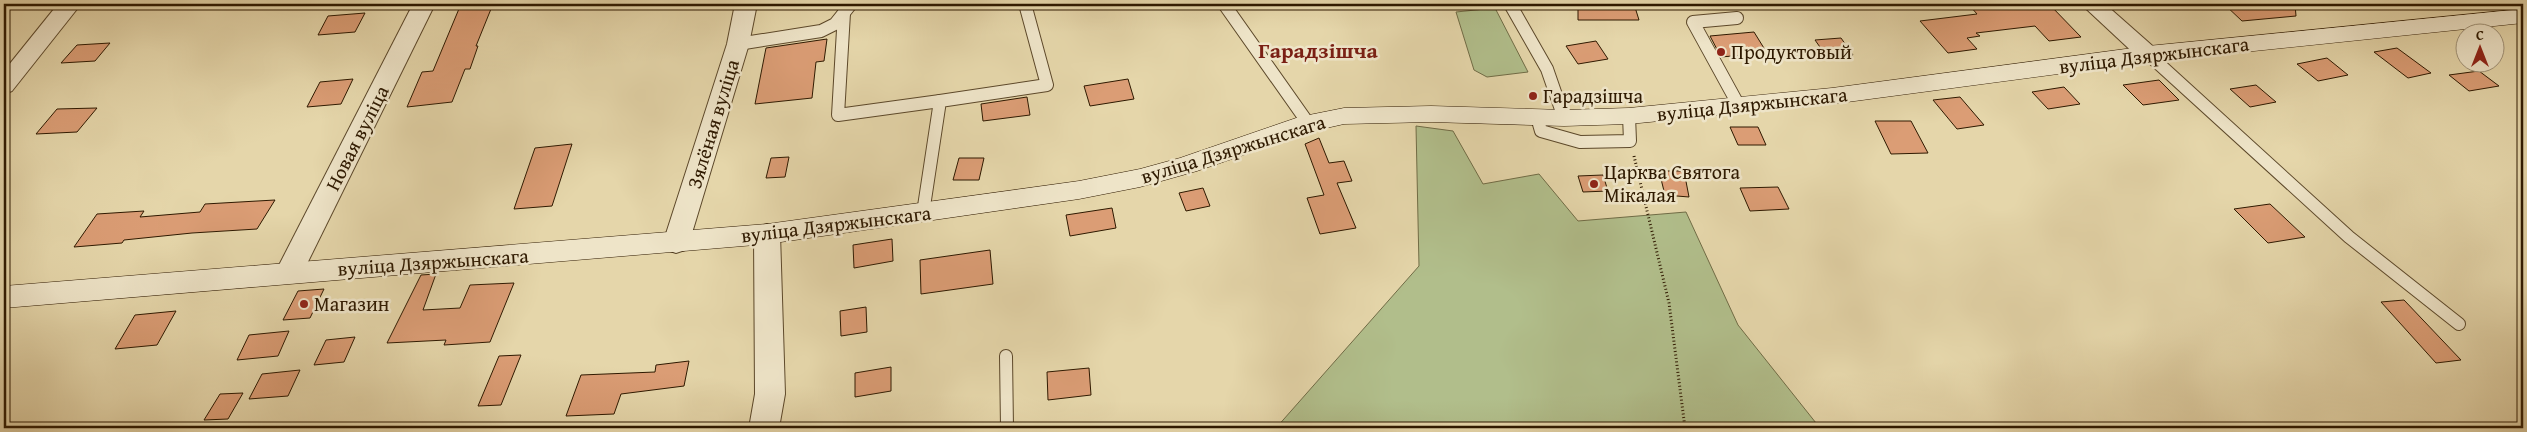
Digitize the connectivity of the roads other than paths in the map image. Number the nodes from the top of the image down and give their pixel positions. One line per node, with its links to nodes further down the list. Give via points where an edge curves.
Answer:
1 (70, 4): 13 (street)
2 (424, 4): 23 (street, Новая вуліца)
3 (746, 4): 11 (street, Зялёная вуліца)
4 (1025, 4): 14 (lane, via 1047,85)
5 (1224, 4): 18 (lane)
6 (1510, 4): 17 (lane, via 1547,69)
7 (2092, 4): 12 (street)
8 (848, 8): 11 (lane, via 835,24 821,32); 14 (lane, via 838,116)
9 (2523, 16): 12 (street, вуліца Дзяржынскага)
10 (1737, 18): 15 (lane, via 1693,22)
11 (738, 44): 22 (street, Зялёная вуліца)
12 (2148, 54): 15 (street, вуліца Дзяржынскага); 25 (lane, via 2349,236)
13 (4, 86)
14 (940, 101): 20 (lane)
15 (1739, 106): 19 (street, вуліца Дзяржынскага)
16 (1537, 117): 17 (street, вуліца Дзяржынскага); 18 (street, вуліца Дзяржынскага, via 1389,114 1344,116); 19 (lane, via 1541,131 1580,142)
17 (1564, 118): 19 (street, вуліца Дзяржынскага)
18 (1308, 123): 20 (street, вуліца Дзяржынскага, via 1188,165 1140,178)
19 (1629, 129)
20 (923, 213): 21 (street, вуліца Дзяржынскага)
21 (767, 234): 22 (street, вуліца Дзяржынскага); 27 (street, via 770,394)
22 (676, 243): 23 (street, вуліца Дзяржынскага)
23 (289, 273): 24 (street, вуліца Дзяржынскага)
24 (4, 297)
25 (2459, 324)
26 (1006, 356): 28 (lane)
27 (764, 428)
28 (1007, 428)

